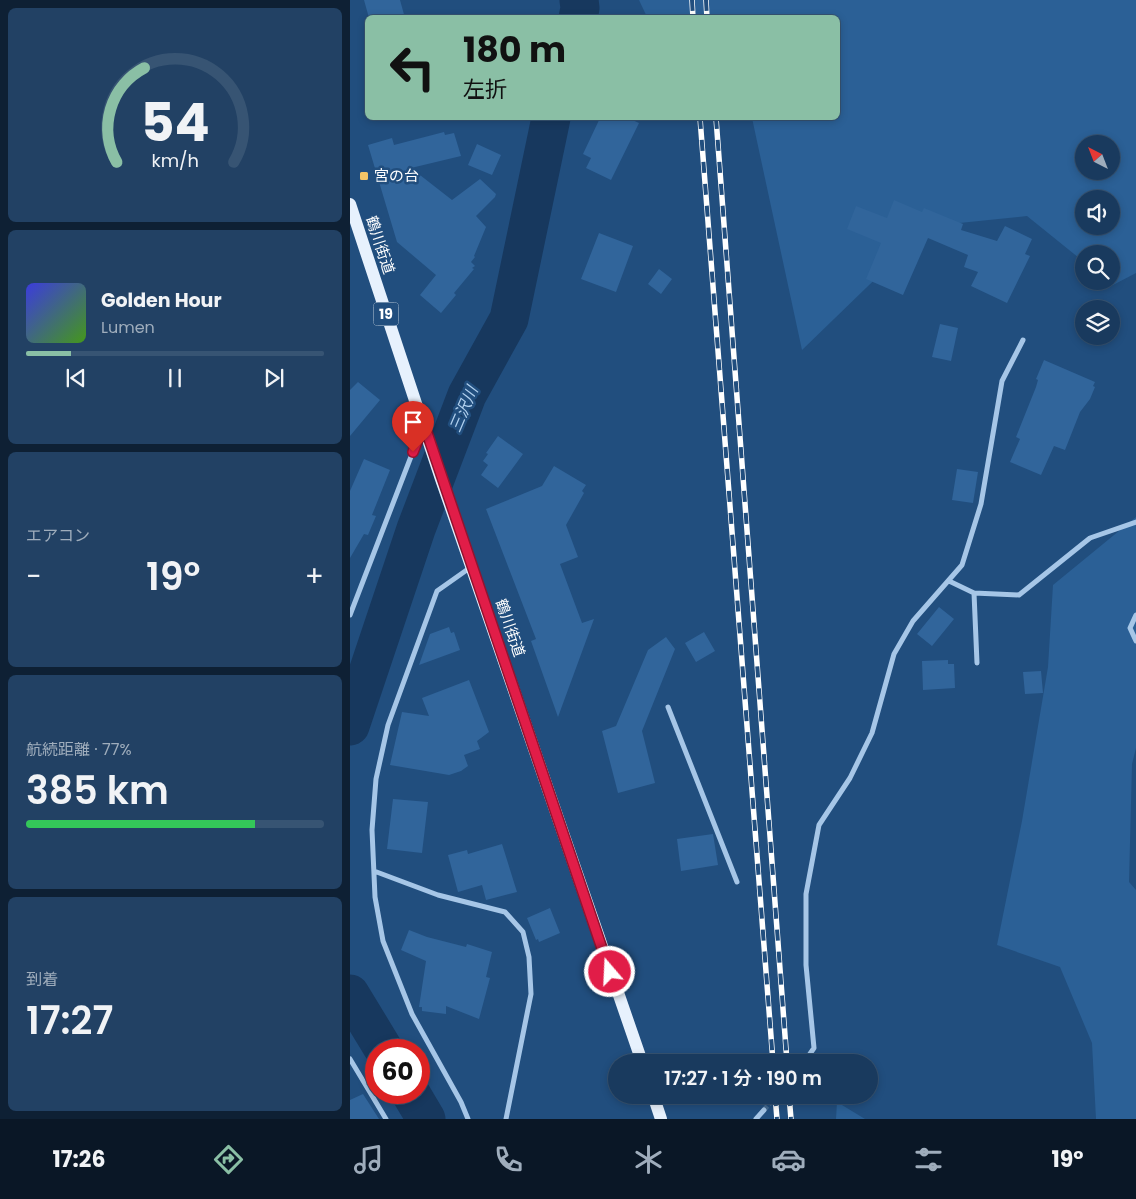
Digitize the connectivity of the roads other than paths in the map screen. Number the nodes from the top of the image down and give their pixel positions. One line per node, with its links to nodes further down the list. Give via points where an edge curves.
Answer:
1 (350, 204): 3 (main road, 鶴川街道 / 19)
2 (1023, 340): 6 (street, via 1002,381 981,504 962,565)
3 (424, 424): 5 (main road, 鶴川街道 / 19); 8 (street)
4 (1136, 522): 7 (street, via 1090,538 1019,595)
5 (472, 567): 13 (street, via 436,591 388,725 376,779 372,830); 15 (main road, 鶴川街道 / 19)
6 (949, 581): 7 (street); 16 (street, via 914,622 894,654 872,733 850,778 819,825 806,894 806,964 814,1048)
7 (974, 594): 11 (street)
8 (350, 614)
9 (1136, 615): 10 (street, via 1130,628)
10 (1136, 640)
11 (977, 663)
12 (668, 707): 14 (street)
13 (374, 871): 20 (street, via 383,940 412,1014); 22 (street, via 438,895 506,912 523,932 529,957 531,994)
14 (736, 882)
15 (639, 1054)
16 (810, 1054)
17 (350, 1059): 21 (street)
18 (656, 1104): 23 (main road)
19 (764, 1110): 24 (street)
20 (466, 1118)
21 (386, 1119)
22 (506, 1119)
23 (661, 1119)
24 (756, 1119)

